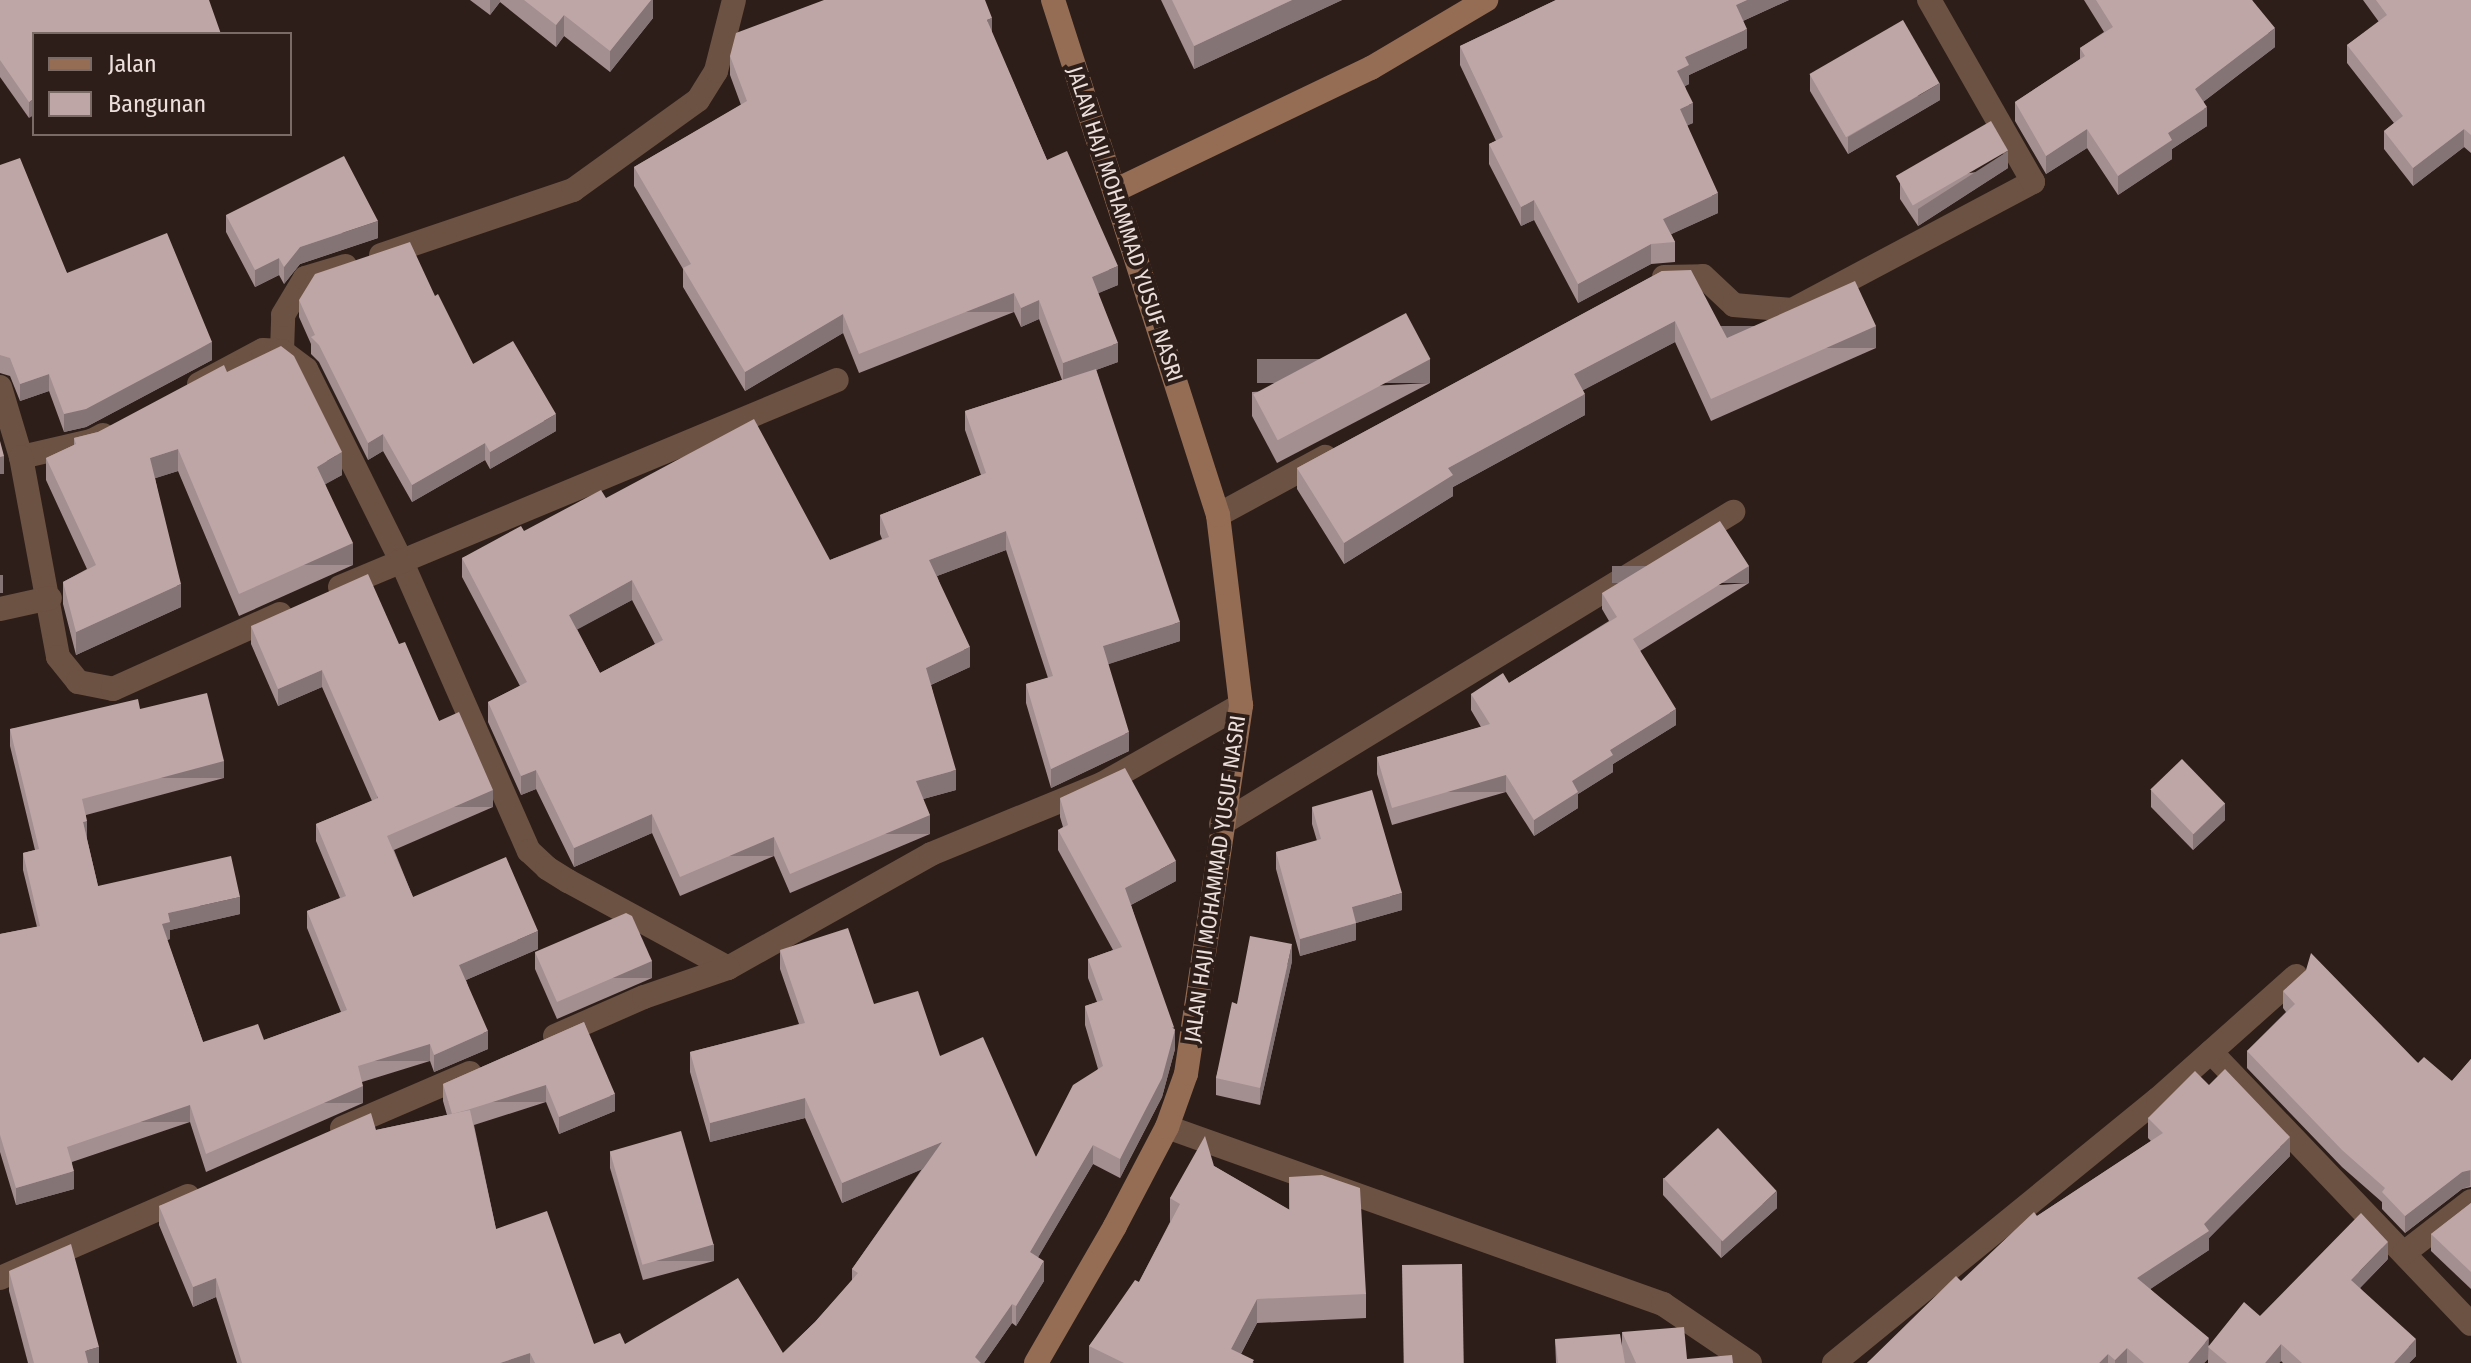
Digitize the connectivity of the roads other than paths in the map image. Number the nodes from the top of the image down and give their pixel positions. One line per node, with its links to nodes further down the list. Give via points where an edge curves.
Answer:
1 (734, 0): 7 (street, via 716,71 698,100 573,190 305,278 283,315)
2 (1053, 0): 5 (street, JALAN HAJI MOHAMMAD YUSUF NASRI)
3 (1486, 0): 5 (street, via 1371,68)
4 (1929, 0): 6 (street, via 2033,182 1792,310 1734,305 1703,276 1658,277)
5 (1116, 190): 15 (street, JALAN HAJI MOHAMMAD YUSUF NASRI)
6 (1644, 285)
7 (282, 351): 10 (street, via 263,350); 16 (street, via 306,369)
8 (837, 380): 16 (street)
9 (0, 387): 13 (street)
10 (184, 392)
11 (118, 427): 13 (street, via 91,441)
12 (1341, 448): 15 (street)
13 (21, 457): 17 (street)
14 (1733, 512): 20 (street)
15 (1218, 515): 19 (street, JALAN HAJI MOHAMMAD YUSUF NASRI)
16 (401, 560): 17 (street, via 113,689 78,682 58,657); 21 (street, via 529,851 568,881)
17 (50, 598): 18 (street)
18 (0, 609)
19 (1241, 705): 20 (street, JALAN HAJI MOHAMMAD YUSUF NASRI); 21 (street, via 1102,784 931,854)
20 (1221, 824): 26 (street, JALAN HAJI MOHAMMAD YUSUF NASRI, via 1186,1074)
21 (728, 968): 23 (street, via 644,997)
22 (2296, 976): 24 (street)
23 (528, 1048)
24 (2211, 1052): 30 (street); 35 (street)
25 (499, 1060): 27 (street)
26 (1167, 1127): 33 (street, JALAN HAJI MOHAMMAD YUSUF NASRI); 34 (street, via 1663,1304)
27 (324, 1136)
28 (208, 1187): 31 (street)
29 (2471, 1201): 30 (street)
30 (2404, 1253): 32 (street)
31 (0, 1278)
32 (2471, 1324)
33 (1036, 1363)
34 (1750, 1363)
35 (1834, 1363)

